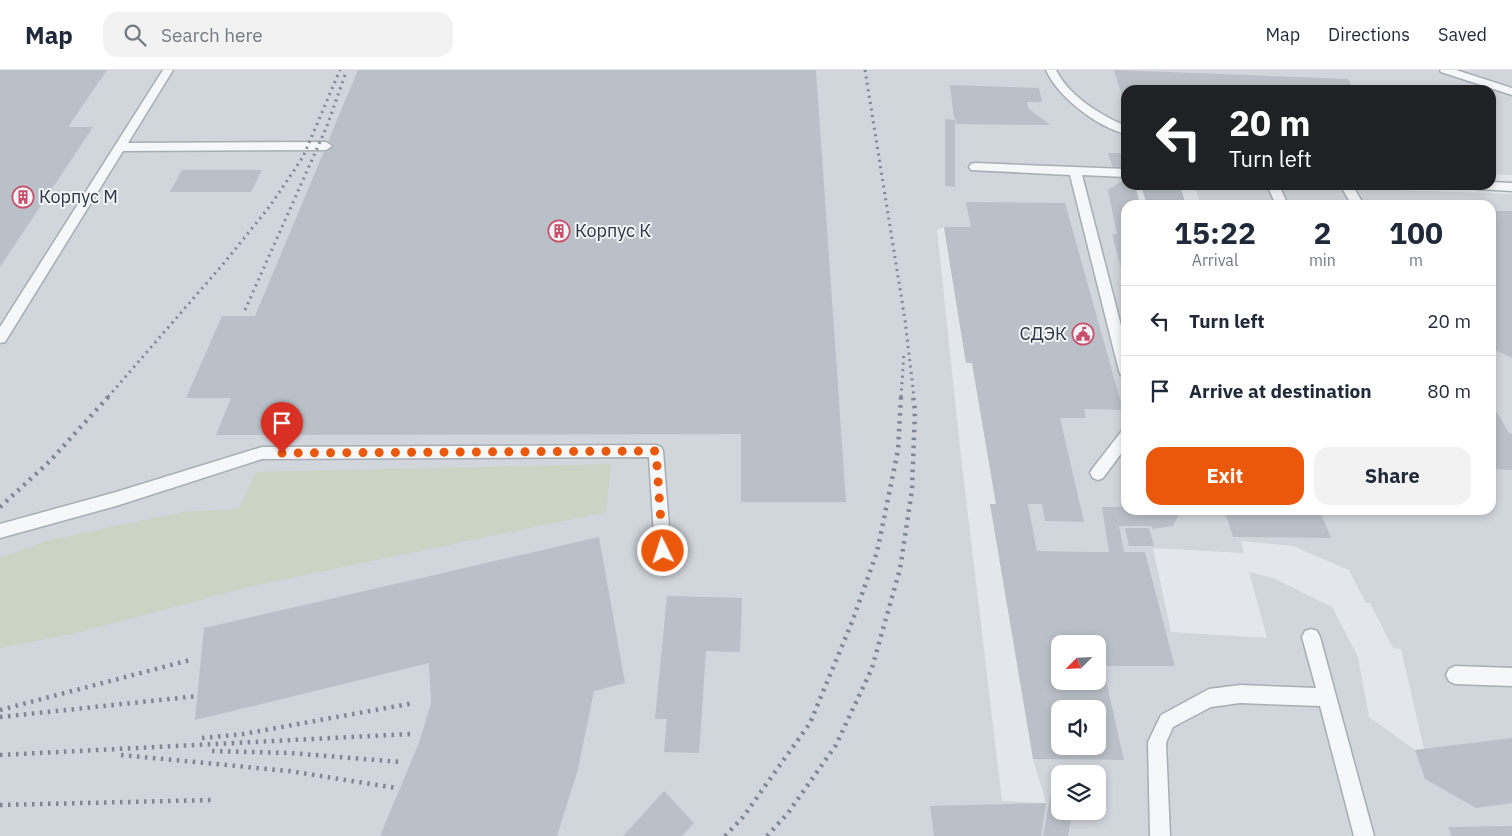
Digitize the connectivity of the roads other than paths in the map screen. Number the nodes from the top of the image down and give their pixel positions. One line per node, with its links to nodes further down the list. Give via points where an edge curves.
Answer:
1 (168, 70): 9 (lane)
2 (1051, 70): 7 (lane, via 1063,89 1098,116)
3 (1445, 70): 4 (lane)
4 (1491, 85)
5 (1496, 87): 6 (lane)
6 (1512, 92)
7 (1121, 128)
8 (326, 146): 9 (lane)
9 (120, 147): 15 (lane)
10 (975, 167): 11 (lane)
11 (1074, 170): 12 (lane); 16 (lane)
12 (1121, 172)
13 (1496, 186): 14 (lane)
14 (1512, 186)
15 (0, 338)
16 (1121, 352)
17 (1121, 443): 18 (lane)
18 (1098, 473)
19 (0, 531): 20 (lane, via 262,453 656,451)
20 (663, 551)
21 (1311, 637): 24 (lane)
22 (1455, 675): 23 (lane)
23 (1512, 677)
24 (1327, 697): 25 (lane, via 1240,694 1209,698 1168,721 1157,742); 26 (lane)
25 (1160, 836)
26 (1364, 836)

